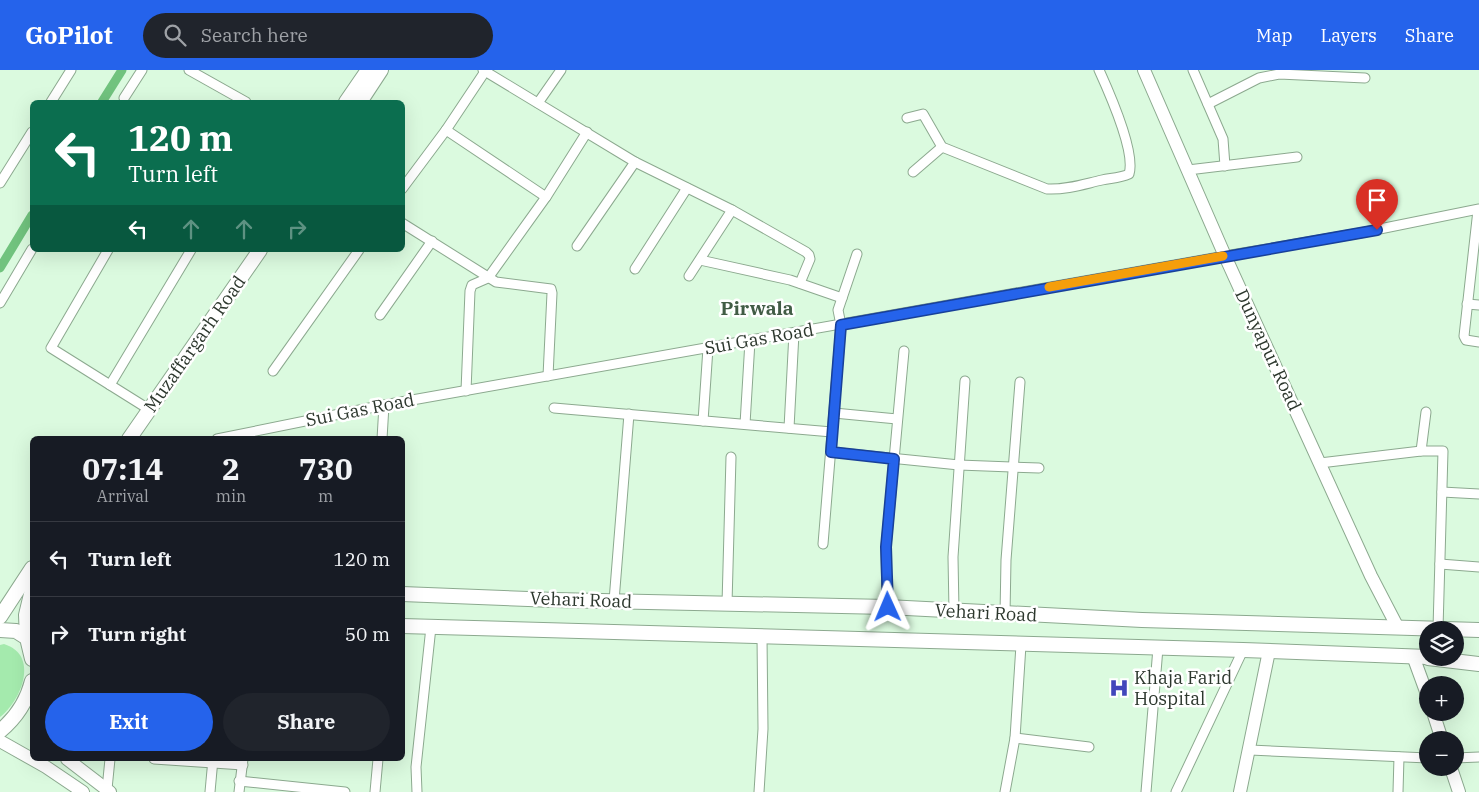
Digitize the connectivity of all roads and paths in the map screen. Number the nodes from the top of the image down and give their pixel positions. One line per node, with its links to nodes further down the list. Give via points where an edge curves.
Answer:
1 (71, 70): 12 (street)
2 (142, 70): 13 (street)
3 (189, 70): 14 (street)
4 (368, 70): 15 (main road)
5 (381, 70): 16 (main road)
6 (485, 70): 17 (street); 20 (street)
7 (561, 70): 17 (street)
8 (1099, 70): 23 (street, via 1124,134 1131,169 1121,178 1058,190 1047,189)
9 (1144, 70): 27 (street, Dunyapur Road)
10 (1193, 70): 18 (street)
11 (1365, 78): 18 (street, via 1272,75 1259,78)
12 (52, 100)
13 (126, 100)
14 (242, 100)
15 (347, 100)
16 (361, 100)
17 (538, 103): 21 (street)
18 (1208, 104): 26 (street, via 1223,139)
19 (907, 118): 23 (street, via 920,113 925,115)
20 (446, 130): 30 (street); 32 (street)
21 (587, 132): 25 (street); 32 (street)
22 (30, 135): 29 (street)
23 (942, 147): 28 (street)
24 (1297, 157): 26 (street)
25 (635, 162): 31 (street); 37 (street)
26 (1225, 166): 27 (street)
27 (1188, 170): 45 (street, Dunyapur Road)
28 (913, 172)
29 (0, 183)
30 (405, 185)
31 (687, 188): 33 (street); 47 (street)
32 (546, 197): 49 (street)
33 (732, 210): 46 (street); 50 (street, via 809,255)
34 (1479, 210): 45 (street, Sui Gas Road); 53 (street)
35 (405, 225): 36 (street)
36 (432, 241): 49 (street); 55 (street)
37 (577, 246)
38 (30, 252): 52 (street)
39 (107, 252): 66 (street, via 51,348)
40 (190, 252): 66 (street)
41 (248, 252): 69 (main road)
42 (259, 252): 69 (main road, Muzaffargarh Road)
43 (358, 252): 62 (street)
44 (857, 254): 51 (street)
45 (1225, 256): 56 (street, Sui Gas Road); 87 (street, Dunyapur Road)
46 (700, 260): 48 (street); 50 (street)
47 (634, 269)
48 (689, 276)
49 (488, 278): 63 (street, via 496,282 551,289); 67 (street, via 472,285 470,291)
50 (800, 283): 51 (street)
51 (842, 298): 56 (street, via 838,310)
52 (0, 303)
53 (1467, 304): 54 (street); 59 (street, via 1464,336 1466,340)
54 (1479, 305)
55 (380, 315)
56 (841, 325): 57 (street, Sui Gas Road); 72 (street)
57 (794, 333): 58 (street, Sui Gas Road); 77 (street)
58 (750, 341): 60 (street, Sui Gas Road); 76 (street)
59 (1479, 342)
60 (708, 348): 63 (street, Sui Gas Road); 75 (street)
61 (904, 351): 74 (street)
62 (273, 371)
63 (548, 376): 67 (street, Sui Gas Road)
64 (965, 381): 88 (street)
65 (1020, 382): 89 (street)
66 (110, 385): 69 (street)
67 (466, 391): 68 (street, Sui Gas Road)
68 (384, 405): 81 (street, Sui Gas Road); 82 (street)
69 (146, 407): 79 (main road); 80 (main road, Muzaffargarh Road)
70 (554, 408): 73 (street)
71 (1426, 412): 83 (street)
72 (834, 413): 74 (street); 78 (street)
73 (629, 414): 75 (street); 99 (street)
74 (897, 420): 86 (street)
75 (703, 421): 76 (street)
76 (746, 424): 77 (street)
77 (789, 428): 78 (street)
78 (832, 432): 84 (street)
79 (121, 436)
80 (131, 436)
81 (228, 436)
82 (382, 436)
83 (1421, 451): 87 (street); 91 (street, via 1443,451)
84 (831, 452): 86 (street); 93 (street)
85 (731, 457): 100 (street)
86 (894, 459): 88 (street); 101 (street, via 886,547)
87 (1320, 463): 108 (street, Dunyapur Road)
88 (959, 465): 89 (street); 102 (street, via 953,557)
89 (1013, 467): 90 (street); 103 (street)
90 (1040, 468)
91 (1442, 492): 92 (street); 94 (street)
92 (1479, 494)
93 (823, 544)
94 (1440, 564): 95 (street); 105 (street)
95 (1479, 567)
96 (30, 571): 104 (main road)
97 (405, 594): 99 (main road, Vehari Road)
98 (30, 598): 113 (main road, via 26,615)
99 (614, 601): 100 (main road, Vehari Road)
100 (727, 604): 101 (main road, Vehari Road)
101 (888, 607): 102 (main road, Vehari Road)
102 (954, 611): 103 (main road, Vehari Road)
103 (1005, 614): 108 (main road, Vehari Road)
104 (0, 618)
105 (1438, 621)
106 (405, 626): 107 (main road, Vehari Road)
107 (431, 627): 114 (main road, Vehari Road); 149 (street, via 416,767)
108 (1398, 628): 109 (main road, Vehari Road)
109 (1419, 629)
110 (0, 630): 113 (main road, via 16,631)
111 (1464, 630): 112 (main road, Vehari Road)
112 (1479, 630)
113 (30, 637)
114 (762, 637): 115 (main road, Vehari Road); 150 (street, via 763,729)
115 (1021, 645): 116 (main road, Vehari Road); 126 (street)
116 (1158, 648): 117 (main road, Vehari Road); 152 (street)
117 (1243, 650): 118 (main road, Vehari Road); 153 (street)
118 (1269, 651): 119 (main road, Vehari Road); 129 (street)
119 (1413, 656): 120 (main road, Vehari Road); 123 (street)
120 (1419, 656)
121 (1464, 662): 122 (main road, Vehari Road)
122 (1479, 664)
123 (1420, 676)
124 (30, 694): 125 (main road, via 21,710)
125 (0, 731)
126 (1015, 738): 128 (street); 151 (street)
127 (0, 741): 131 (street)
128 (1089, 747)
129 (1250, 750): 130 (street); 154 (street)
130 (1399, 757): 132 (street); 155 (street)
131 (30, 758)
132 (1419, 758)
133 (1464, 759): 134 (street)
134 (1477, 760)
135 (35, 761): 144 (street)
136 (70, 761): 143 (street)
137 (110, 761): 143 (street)
138 (213, 761): 140 (street); 145 (street)
139 (378, 761): 148 (street)
140 (243, 762): 142 (street)
141 (1454, 776): 156 (street)
142 (239, 781): 146 (street); 147 (street)
143 (108, 790)
144 (83, 792)
145 (210, 792)
146 (239, 792)
147 (346, 792)
148 (375, 792)
149 (417, 792)
150 (759, 792)
151 (1004, 792)
152 (1146, 792)
153 (1176, 792)
154 (1240, 792)
155 (1398, 792)
156 (1459, 792)

